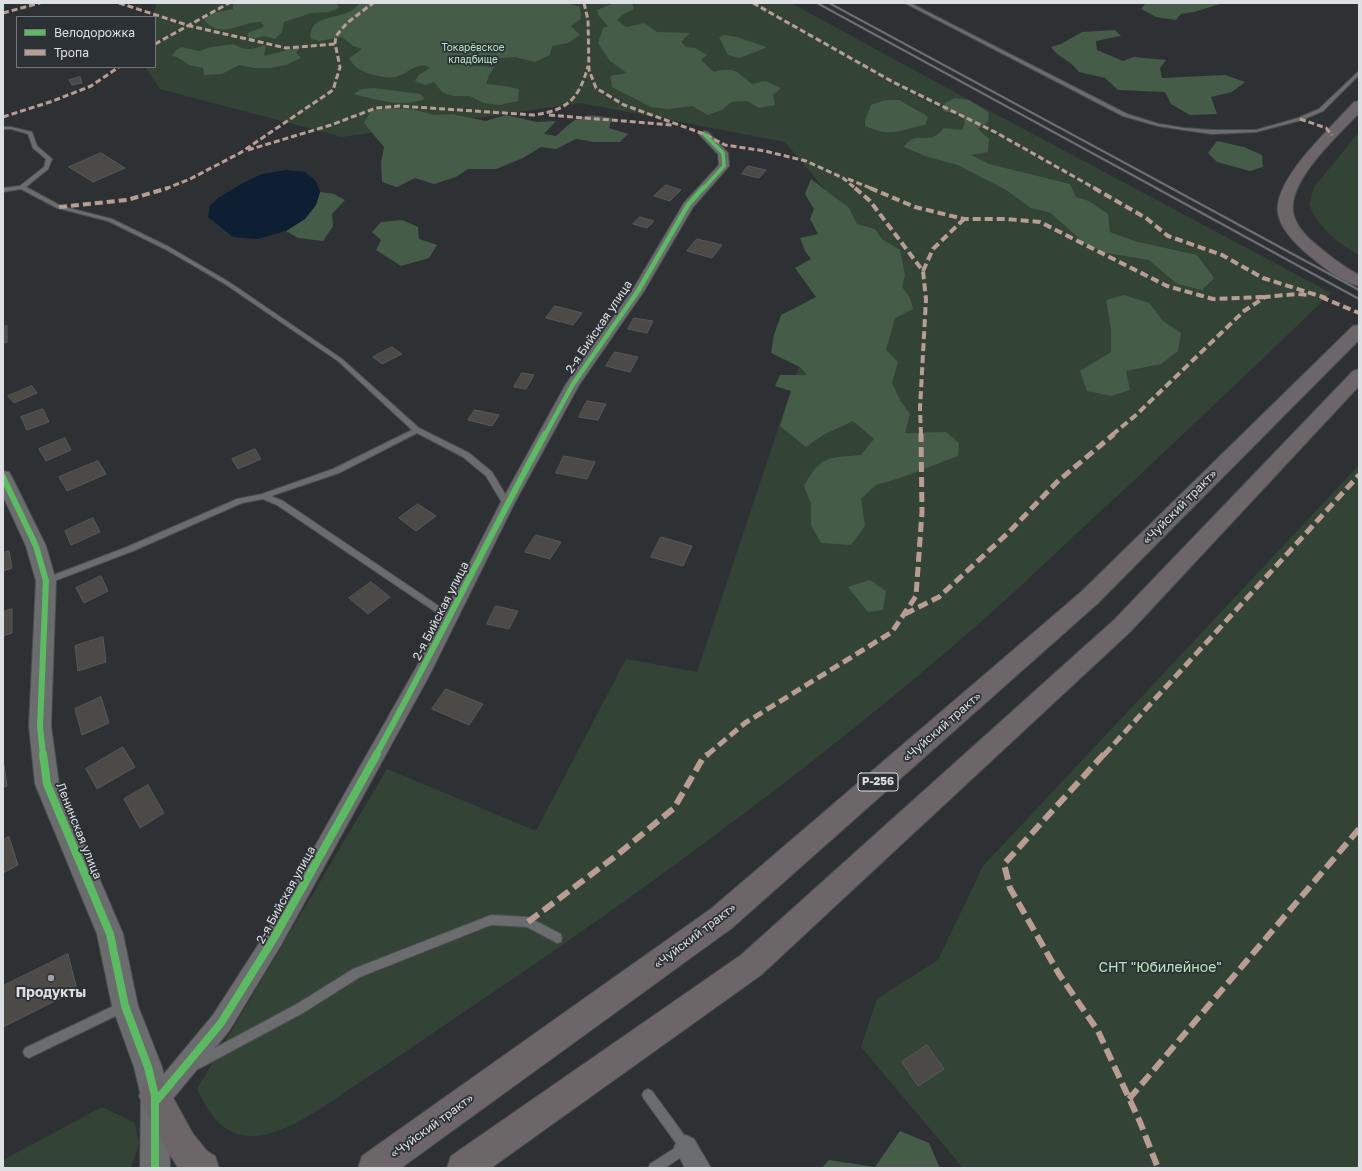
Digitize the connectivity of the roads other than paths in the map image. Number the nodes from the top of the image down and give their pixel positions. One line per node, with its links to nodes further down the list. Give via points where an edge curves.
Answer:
1 (907, 3): 2 (lane, via 1125,115 1158,125 1212,132 1256,131 1322,110)
2 (1359, 72)
3 (1359, 105): 8 (highway, via 1296,175 1285,200 1285,212 1290,225 1300,238 1333,266)
4 (3, 128): 6 (lane, via 30,133 35,147 49,159 46,168)
5 (704, 134): 14 (street, 2-я Бийская улица, via 723,153 724,166 688,205 638,291 573,384)
6 (22, 187): 7 (lane); 11 (lane, via 59,207 110,220 167,248 227,283 340,360)
7 (3, 190)
8 (1359, 281)
9 (1359, 330): 26 (highway, «Чуйский тракт» / Р-256, via 1089,598 722,918)
10 (1359, 375): 27 (highway, via 1123,625 750,965)
11 (417, 430): 13 (lane, via 336,471); 14 (lane, via 472,460 488,474)
12 (3, 477): 15 (street, Ленинская улица, via 36,546)
13 (263, 496): 15 (lane, via 240,501 130,549); 16 (lane, via 280,503)
14 (507, 504): 16 (street, 2-я Бийская улица)
15 (46, 581): 18 (street, Ленинская улица, via 40,726 47,784 110,934)
16 (450, 617): 20 (street, 2-я Бийская улица, via 423,671 274,938 221,1023)
17 (557, 938): 20 (lane, via 528,922 491,920 357,973 299,1009)
18 (124, 1006): 19 (lane); 22 (street, Ленинская улица, via 148,1067)
19 (29, 1052)
20 (180, 1072): 22 (street, 2-я Бийская улица)
21 (648, 1095): 23 (lane)
22 (156, 1098): 24 (street, Ленинская улица); 25 (highway, via 184,1149 196,1164)
23 (686, 1147): 28 (lane); 29 (street)
24 (155, 1168)
25 (203, 1168)
26 (374, 1168)
27 (462, 1168)
28 (654, 1168)
29 (698, 1168)

